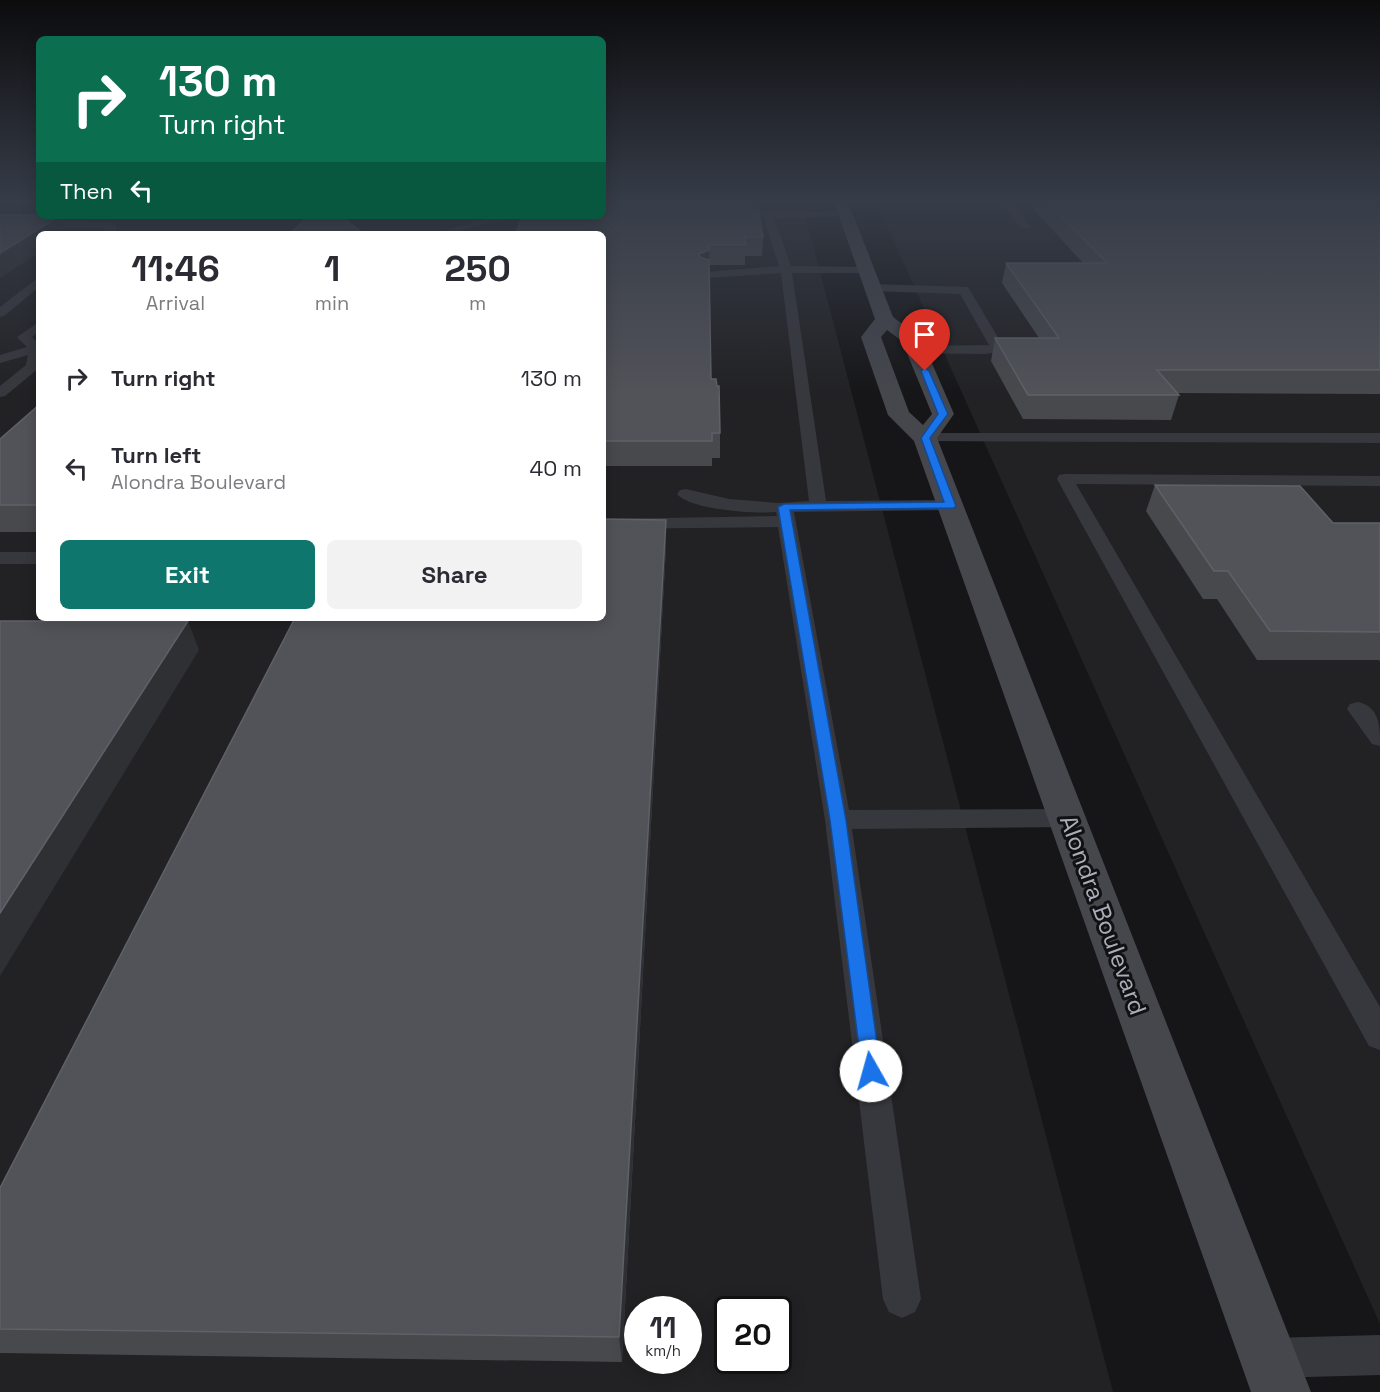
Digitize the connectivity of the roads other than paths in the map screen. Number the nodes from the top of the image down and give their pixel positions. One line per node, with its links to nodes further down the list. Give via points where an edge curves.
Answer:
1 (784, 264): 3 (lane)
2 (864, 264): 4 (main road)
3 (786, 269): 4 (lane); 5 (lane); 20 (lane)
4 (866, 270): 7 (main road)
5 (707, 275)
6 (36, 283): 8 (lane)
7 (873, 288): 9 (main road); 12 (lane, via 960,289 996,346)
8 (0, 313)
9 (885, 320): 12 (main road, via 911,338); 15 (main road, Alondra Boulevard, via 871,337 898,415)
10 (36, 328): 11 (lane, via 24,338)
11 (36, 348): 13 (lane); 14 (lane, via 33,367)
12 (916, 350): 15 (main road, via 943,414)
13 (0, 359)
14 (0, 393)
15 (925, 438): 16 (lane); 19 (main road, Alondra Boulevard)
16 (1380, 438)
17 (1380, 481): 29 (lane, via 1065,479)
18 (686, 494): 21 (lane, via 703,501)
19 (950, 506): 20 (lane); 27 (main road, Alondra Boulevard)
20 (818, 507): 21 (lane)
21 (785, 514): 22 (lane); 28 (lane)
22 (606, 524)
23 (0, 558): 24 (lane)
24 (36, 558)
25 (1358, 710): 26 (lane)
26 (1380, 738)
27 (1067, 818): 28 (lane); 32 (main road, Alondra Boulevard)
28 (838, 820): 30 (lane)
29 (1380, 1036)
30 (902, 1299)
31 (1380, 1355): 32 (lane)
32 (1275, 1375)

